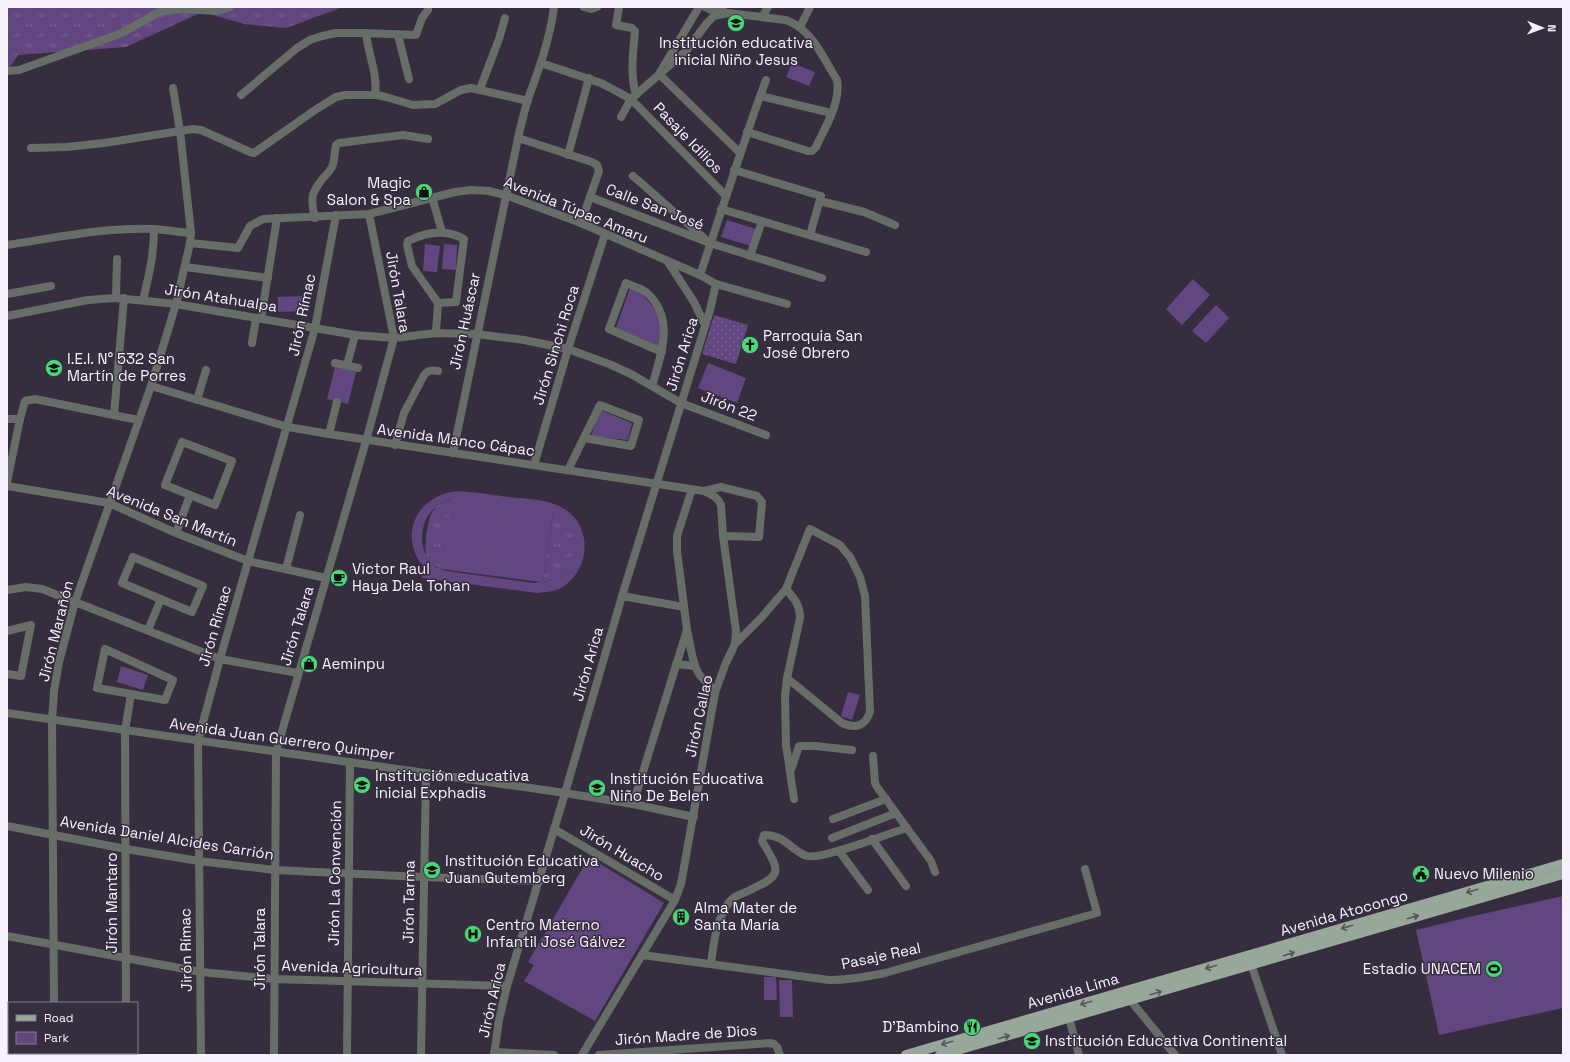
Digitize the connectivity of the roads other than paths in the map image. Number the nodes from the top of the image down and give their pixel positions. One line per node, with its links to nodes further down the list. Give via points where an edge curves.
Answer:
1 (230, 7): 18 (street, via 218,11 159,12 122,33 18,70)
2 (428, 7): 16 (street, via 417,34)
3 (554, 7): 17 (street, Jirón Huáscar, via 552,26)
4 (584, 7): 5 (street)
5 (597, 7)
6 (619, 7): 28 (street, via 616,25 635,31)
7 (699, 7): 19 (street)
8 (705, 7): 11 (street)
9 (768, 7): 12 (street)
10 (810, 7): 14 (street)
11 (721, 11): 12 (street); 19 (street, via 710,19 686,51)
12 (762, 17): 14 (street, via 786,20)
13 (505, 18): 24 (street)
14 (800, 27): 30 (street, via 812,40 837,80 838,97)
15 (366, 33): 16 (street); 25 (street, via 336,33 310,40); 26 (street, via 375,76)
16 (398, 35): 21 (street)
17 (542, 63): 20 (street, Pasaje Idilios); 29 (street, Jirón Huáscar)
18 (7, 71)
19 (659, 74): 28 (street); 37 (street)
20 (589, 78): 28 (street, Pasaje Idilios); 38 (street)
21 (409, 79)
22 (766, 80): 27 (street)
23 (172, 88): 32 (street, Jirón Marañón)
24 (480, 89): 26 (street, via 461,90 434,104 413,105); 29 (street)
25 (241, 95)
26 (376, 95): 32 (street, via 336,97 254,153 201,130)
27 (760, 96): 30 (street); 33 (street)
28 (633, 97): 31 (street); 42 (street, Pasaje Idilios)
29 (528, 101): 34 (street, Jirón Huáscar)
30 (831, 113): 33 (street, via 812,151)
31 (620, 117)
32 (180, 131): 36 (street, via 104,144); 56 (street, Jirón Marañón)
33 (747, 132): 37 (street)
34 (518, 138): 38 (street); 41 (street, Jirón Huáscar)
35 (428, 139): 50 (street, via 403,135 336,145 331,169 312,195 311,204)
36 (31, 148)
37 (740, 153): 39 (street)
38 (568, 155): 44 (street, via 597,165 599,171)
39 (734, 170): 42 (street); 45 (street, via 821,196)
40 (633, 176): 60 (street)
41 (505, 195): 43 (street, Avenida Túpac Amaru, via 471,190); 52 (street, Avenida Túpac Amaru); 83 (street, Jirón Huáscar)
42 (726, 196): 46 (street)
43 (432, 197): 47 (street, Avenida Túpac Amaru); 55 (street)
44 (590, 197): 52 (street); 60 (street, Calle San José)
45 (820, 201): 53 (street, via 864,212); 58 (street)
46 (721, 209): 51 (street); 60 (street)
47 (369, 214): 48 (street, Avenida Túpac Amaru); 85 (street, Jirón Talara)
48 (336, 215): 50 (street, Avenida Túpac Amaru); 81 (street, Jirón Rímac)
49 (277, 218): 50 (street, Avenida Túpac Amaru); 59 (street, Avenida Túpac Amaru, via 263,219 250,226 238,248); 68 (street)
50 (315, 218)
51 (762, 221): 58 (street); 63 (street)
52 (581, 223): 57 (street, Avenida Túpac Amaru)
53 (896, 225)
54 (154, 229): 56 (street); 61 (street, via 95,232); 74 (street, via 152,264)
55 (442, 232): 75 (street, via 464,238 456,302); 75 (street, via 414,238 408,241 407,245 412,266)
56 (191, 234): 59 (street, Jirón Marañón)
57 (605, 234): 65 (street, Avenida Túpac Amaru); 87 (street, Jirón Sinchi Roca)
58 (810, 235): 62 (street)
59 (190, 243): 66 (street, Jirón Marañón)
60 (710, 243): 63 (street, Calle San José); 67 (street)
61 (7, 245)
62 (866, 252)
63 (750, 256): 69 (street, Calle San José)
64 (117, 259): 73 (street)
65 (667, 261): 67 (street, Avenida Túpac Amaru); 80 (street, via 694,302)
66 (185, 266): 68 (street); 76 (street, Jirón Marañón)
67 (700, 275): 70 (street, Avenida Túpac Amaru)
68 (268, 278): 79 (street)
69 (822, 278)
70 (716, 284): 77 (street, Avenida Túpac Amaru); 80 (street, Jirón Arica)
71 (51, 286): 72 (street)
72 (7, 294)
73 (120, 298): 74 (street, Jirón Atahualpa); 78 (street, Jirón Atahualpa, via 74,302); 99 (street)
74 (143, 300): 76 (street, Jirón Atahualpa)
75 (438, 303): 82 (street)
76 (176, 304): 79 (street, Jirón Atahualpa); 94 (street, Jirón Marañón)
77 (787, 304)
78 (7, 316)
79 (259, 319): 81 (street, Jirón Atahualpa); 86 (street)
80 (705, 325): 98 (street, Jirón Arica)
81 (315, 328): 84 (street, Jirón Atahualpa); 103 (street, Jirón Rímac)
82 (436, 333): 83 (street, Jirón Atahualpa); 85 (street, Jirón Atahualpa)
83 (476, 334): 87 (street, Jirón Atahualpa); 109 (street, Jirón Huáscar)
84 (355, 335): 85 (street, Jirón Atahualpa); 90 (street)
85 (394, 338): 107 (street, Jirón Talara)
86 (252, 343)
87 (568, 349): 95 (street, Jirón Atahualpa, via 608,364); 110 (street, Jirón Sinchi Roca)
88 (662, 352): 88 (street, via 665,339 663,318 655,302 645,291 626,283 609,329); 95 (street)
89 (335, 363): 90 (street)
90 (347, 366): 91 (street)
91 (358, 368)
92 (206, 370): 96 (street)
93 (438, 371): 108 (street, via 430,370 423,377 404,413)
94 (151, 386): 96 (street, Avenida Manco Cápac); 102 (street, Jirón Marañón)
95 (652, 386): 98 (street, Jirón Atahualpa)
96 (196, 400): 103 (street, Avenida Manco Cápac)
97 (337, 402): 104 (street)
98 (681, 403): 105 (street, Jirón 22); 113 (street, Jirón Arica)
99 (114, 415): 100 (street, via 35,399 25,401); 102 (street)
100 (20, 418): 101 (street); 112 (street)
101 (7, 419)
102 (138, 420): 118 (street, Jirón Marañón)
103 (288, 427): 104 (street, Avenida Manco Cápac); 122 (street, Jirón Rímac)
104 (328, 434): 107 (street, Avenida Manco Cápac)
105 (766, 435)
106 (584, 438): 106 (street, via 600,405 638,420 631,446); 111 (street)
107 (366, 441): 108 (street, Avenida Manco Cápac); 124 (street, Jirón Talara)
108 (395, 445): 109 (street, Avenida Manco Cápac)
109 (453, 453): 110 (street, Avenida Manco Cápac)
110 (534, 465): 111 (street, Avenida Manco Cápac)
111 (568, 470): 113 (street, Avenida Manco Cápac)
112 (7, 482)
113 (656, 484): 115 (street, Avenida Manco Cápac); 127 (street, Jirón Arica)
114 (7, 486): 118 (street, Avenida San Martín)
115 (692, 489): 116 (street, Avenida Manco Cápac); 130 (street, via 677,536)
116 (704, 491): 121 (street, via 720,501); 121 (street, Avenida Manco Cápac, via 721,487 761,499 759,537)
117 (190, 495): 117 (street, via 216,505 232,461 182,442 165,485); 120 (street)
118 (109, 503): 120 (street, Avenida San Martín); 129 (street, Jirón Marañón)
119 (300, 515): 123 (street)
120 (176, 533): 122 (street, Avenida San Martín)
121 (723, 536): 134 (street, via 736,631)
122 (248, 561): 123 (street, Avenida San Martín); 135 (street, Jirón Rímac)
123 (286, 569): 124 (street, Avenida San Martín)
124 (326, 578): 138 (street, Jirón Talara)
125 (786, 589): 134 (street); 140 (street, via 796,600 800,618); 140 (street, via 810,529 840,545 850,557 860,577 865,596 870,712 868,718 858,725 849,726 842,723)
126 (7, 590): 129 (street, via 26,587 42,589)
127 (622, 596): 130 (street); 153 (street, Jirón Arica)
128 (161, 599): 128 (street, via 122,583 133,557 203,586 192,612); 131 (street)
129 (75, 602): 131 (street); 144 (street, Jirón Marañón, via 59,662)
130 (684, 607): 132 (street)
131 (148, 630): 135 (street)
132 (687, 630): 136 (street); 137 (street)
133 (7, 631): 139 (street, via 32,625 21,676)
134 (734, 644): 141 (street, Jirón Callao)
135 (220, 659): 138 (street); 146 (street, Jirón Rímac)
136 (676, 664): 137 (street); 156 (street)
137 (695, 666): 141 (street, via 698,674)
138 (298, 673): 148 (street, Jirón Talara)
139 (7, 674)
140 (786, 678): 151 (street, via 786,745)
141 (715, 693): 158 (street, Jirón Callao)
142 (130, 694): 142 (street, via 97,688 105,649 173,680 165,700); 145 (street, Jirón Mantaro)
143 (7, 713): 144 (street, Avenida Juan Guerrero Quimper)
144 (52, 720): 145 (street, Avenida Juan Guerrero Quimper); 163 (street, Jirón Marañón)
145 (125, 731): 146 (street, Avenida Juan Guerrero Quimper); 166 (street, Jirón Mantaro)
146 (198, 741): 148 (street, Avenida Juan Guerrero Quimper); 168 (street, Jirón Rímac)
147 (852, 750): 151 (street, via 799,746)
148 (276, 752): 150 (street, Avenida Juan Guerrero Quimper); 171 (street, Jirón Talara)
149 (873, 756): 155 (street, via 875,783)
150 (350, 763): 152 (street, Avenida Juan Guerrero Quimper); 173 (street, Jirón La Convención)
151 (790, 770): 154 (street)
152 (426, 774): 153 (street, Avenida Juan Guerrero Quimper); 174 (street, Jirón Tarma)
153 (565, 793): 156 (street, Avenida Juan Guerrero Quimper); 162 (street, Jirón Arica)
154 (794, 799)
155 (886, 799): 157 (street); 159 (street)
156 (633, 804): 158 (street, Avenida Juan Guerrero Quimper)
157 (896, 813): 161 (street); 164 (street)
158 (694, 816): 178 (street, Jirón Callao, via 682,884)
159 (833, 819)
160 (7, 826): 163 (street, Avenida Daniel Alcides Carrión)
161 (907, 828): 165 (street); 172 (street, via 931,861)
162 (554, 829): 175 (street, Jirón Arica); 178 (street, Jirón Huacho)
163 (52, 835): 166 (street, Avenida Daniel Alcides Carrión); 180 (street, Jirón Marañón)
164 (832, 838)
165 (872, 839): 167 (street); 176 (street)
166 (126, 849): 168 (street, Avenida Daniel Alcides Carrión); 182 (street, Jirón Mantaro)
167 (838, 851): 177 (street); 184 (street, via 811,857 786,842 764,835 762,841 777,870 774,876 762,885 736,896 730,902 718,924)
168 (199, 861): 171 (street, Avenida Daniel Alcides Carrión); 185 (street, Jirón Rímac)
169 (1085, 869): 184 (street, Pasaje Real, via 1097,913 885,973 829,980)
170 (1562, 869): 183 (main road, Avenida Atocongo)
171 (274, 870): 173 (street, Avenida Daniel Alcides Carrión); 186 (street, Jirón Talara)
172 (935, 872)
173 (349, 873): 174 (street, Avenida Daniel Alcides Carrión); 187 (street, Jirón La Convención)
174 (423, 877): 175 (street, Avenida Daniel Alcides Carrión); 188 (street, Jirón Tarma)
175 (539, 881): 189 (street, Jirón Arica)
176 (906, 886)
177 (868, 890)
178 (675, 900): 181 (street, Jirón Callao)
179 (7, 936): 180 (street, Avenida Agricultura)
180 (54, 946): 182 (street, Avenida Agricultura); 191 (street, Jirón Marañón)
181 (642, 955): 184 (street, Pasaje Real); 201 (street, Jirón Callao)
182 (126, 959): 185 (street, Avenida Agricultura); 192 (street, Jirón Mantaro)
183 (1250, 960): 190 (main road, Avenida Lima, one-way to 183); 204 (main road, Avenida Lima, one-way to 204); 208 (street)
184 (711, 963)
185 (200, 972): 186 (street, Avenida Agricultura); 196 (street, Jirón Rímac)
186 (274, 979): 187 (street, Avenida Agricultura); 197 (street, Jirón Talara)
187 (348, 982): 188 (street, Avenida Agricultura); 198 (street, Jirón La Convención)
188 (422, 984): 189 (street, Avenida Agricultura); 199 (street, Jirón Tarma)
189 (507, 986): 195 (street, Jirón Arica)
190 (1131, 1000): 193 (main road, Avenida Lima); 207 (street)
191 (54, 1002)
192 (126, 1002)
193 (1069, 1018): 194 (main road, Avenida Lima, one-way to 193); 206 (street)
194 (969, 1051): 205 (main road, Avenida Lima)
195 (494, 1053): 200 (street)
196 (201, 1055)
197 (274, 1055)
198 (347, 1055)
199 (422, 1055)
200 (554, 1055)
201 (582, 1055)
202 (599, 1055): 203 (street, Jirón Madre de Dios, via 774,1044 778,1047)
203 (780, 1055)
204 (906, 1055)
205 (940, 1055)
206 (1079, 1055)
207 (1175, 1055)
208 (1282, 1055)

